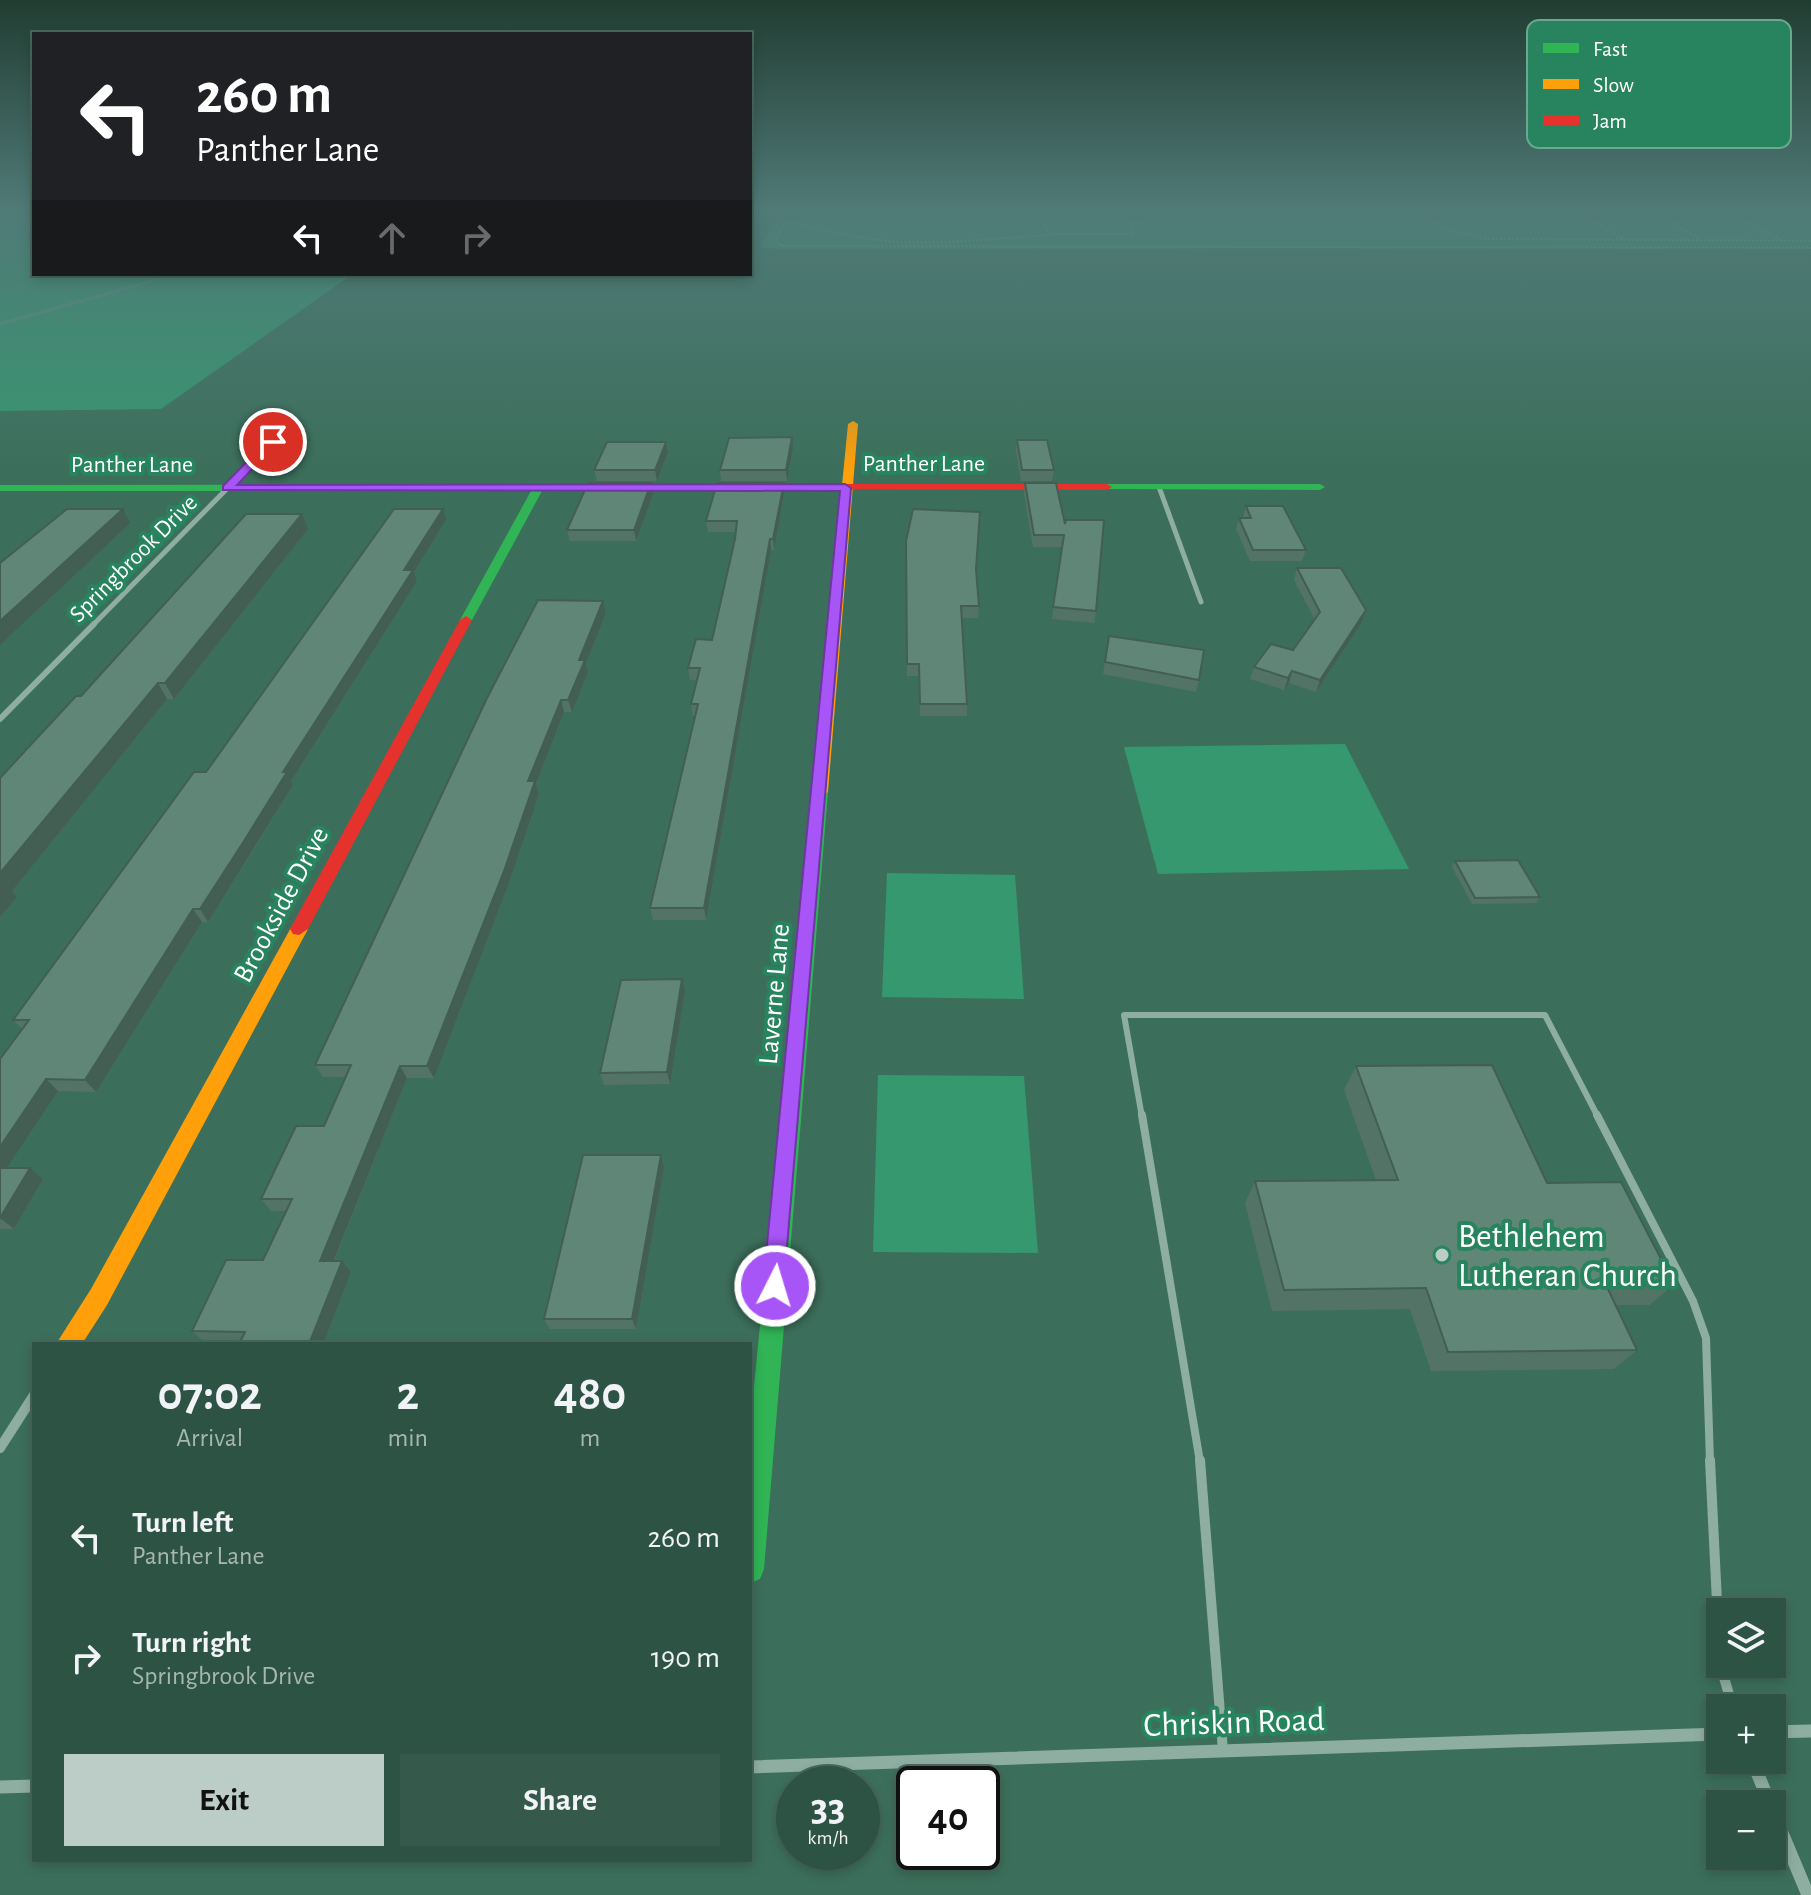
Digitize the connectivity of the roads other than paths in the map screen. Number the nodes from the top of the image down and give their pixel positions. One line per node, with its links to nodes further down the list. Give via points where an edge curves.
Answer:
1 (292, 423): 6 (street, Springbrook Drive)
2 (853, 424): 8 (street, Laverne Lane)
3 (1159, 487): 4 (street, Panther Lane); 8 (street, Panther Lane); 9 (street)
4 (1320, 487)
5 (0, 488): 6 (street, Panther Lane)
6 (227, 488): 7 (street, Panther Lane); 10 (street, Springbrook Drive)
7 (538, 488): 8 (street, Panther Lane); 11 (street, Brookside Drive, via 99,1297)
8 (845, 488): 15 (street, Laverne Lane)
9 (1201, 602)
10 (0, 719)
11 (69, 1342)
12 (32, 1398): 13 (street)
13 (4, 1434): 14 (street)
14 (0, 1448)
15 (752, 1546)
16 (1714, 1598): 20 (lane, via 1706,1338 1693,1301 1545,1015 1124,1015 1198,1436)
17 (1811, 1731): 18 (street)
18 (1786, 1732)
19 (1706, 1734): 20 (street, Chriskin Road)
20 (1223, 1751): 21 (street, Chriskin Road)
21 (752, 1767)
22 (32, 1786): 23 (street)
23 (0, 1787)
24 (1786, 1842): 25 (street)
25 (1808, 1895)

